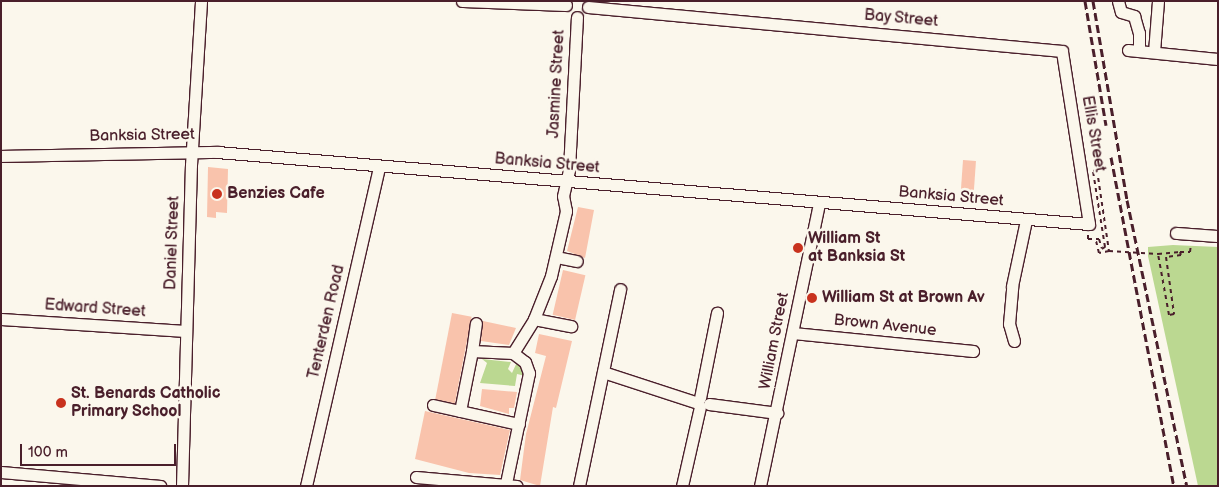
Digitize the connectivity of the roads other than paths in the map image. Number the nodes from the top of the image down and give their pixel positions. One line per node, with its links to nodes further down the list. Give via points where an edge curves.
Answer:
1 (201, 1): 11 (street, Daniel Street)
2 (462, 1): 5 (street)
3 (1118, 1): 9 (street, via 1121,12 1134,16 1139,33 1134,50)
4 (1158, 1): 9 (street)
5 (566, 3): 7 (street, via 569,14)
6 (588, 4): 7 (street); 8 (street, Bay Street)
7 (577, 17): 14 (street, Jasmine Street)
8 (1062, 50): 17 (street, Ellis Street)
9 (1154, 52): 10 (street)
10 (1218, 59)
11 (193, 150): 12 (street, Banksia Street); 13 (street, Banksia Street); 28 (street, Daniel Street)
12 (1, 156)
13 (379, 166): 14 (street, Banksia Street); 47 (street, Tenterden Road)
14 (567, 182): 15 (street, Banksia Street); 20 (street, Jasmine Street, via 563,196 566,211)
15 (818, 202): 16 (street, Banksia Street); 29 (street, William Street)
16 (1026, 220): 17 (street, Banksia Street); 30 (street, via 1012,286 1009,324)
17 (1089, 224)
18 (1176, 233): 19 (street)
19 (1218, 236)
20 (556, 257): 21 (street); 25 (street, Jasmine Street)
21 (577, 261)
22 (620, 289): 34 (street)
23 (717, 313): 35 (street)
24 (1, 319): 28 (street, Edward Street)
25 (534, 319): 27 (street); 33 (street, Jasmine Street)
26 (476, 323): 31 (street)
27 (571, 326)
28 (186, 331): 46 (street, Daniel Street)
29 (793, 334): 32 (street, Brown Avenue); 38 (street, William Street)
30 (1014, 341)
31 (472, 351): 33 (street); 37 (street)
32 (973, 351)
33 (513, 353): 39 (street, via 525,362 530,373)
34 (603, 372): 35 (street); 48 (street)
35 (702, 403): 38 (street); 49 (street)
36 (434, 405): 37 (street)
37 (460, 411): 39 (street)
38 (777, 413): 50 (street, William Street)
39 (519, 424): 43 (street)
40 (1, 472): 41 (street)
41 (30, 474): 44 (street); 45 (street)
42 (416, 477): 43 (street)
43 (512, 484)
44 (24, 486)
45 (160, 486)
46 (182, 486)
47 (306, 486)
48 (579, 486)
49 (682, 486)
50 (760, 486)

